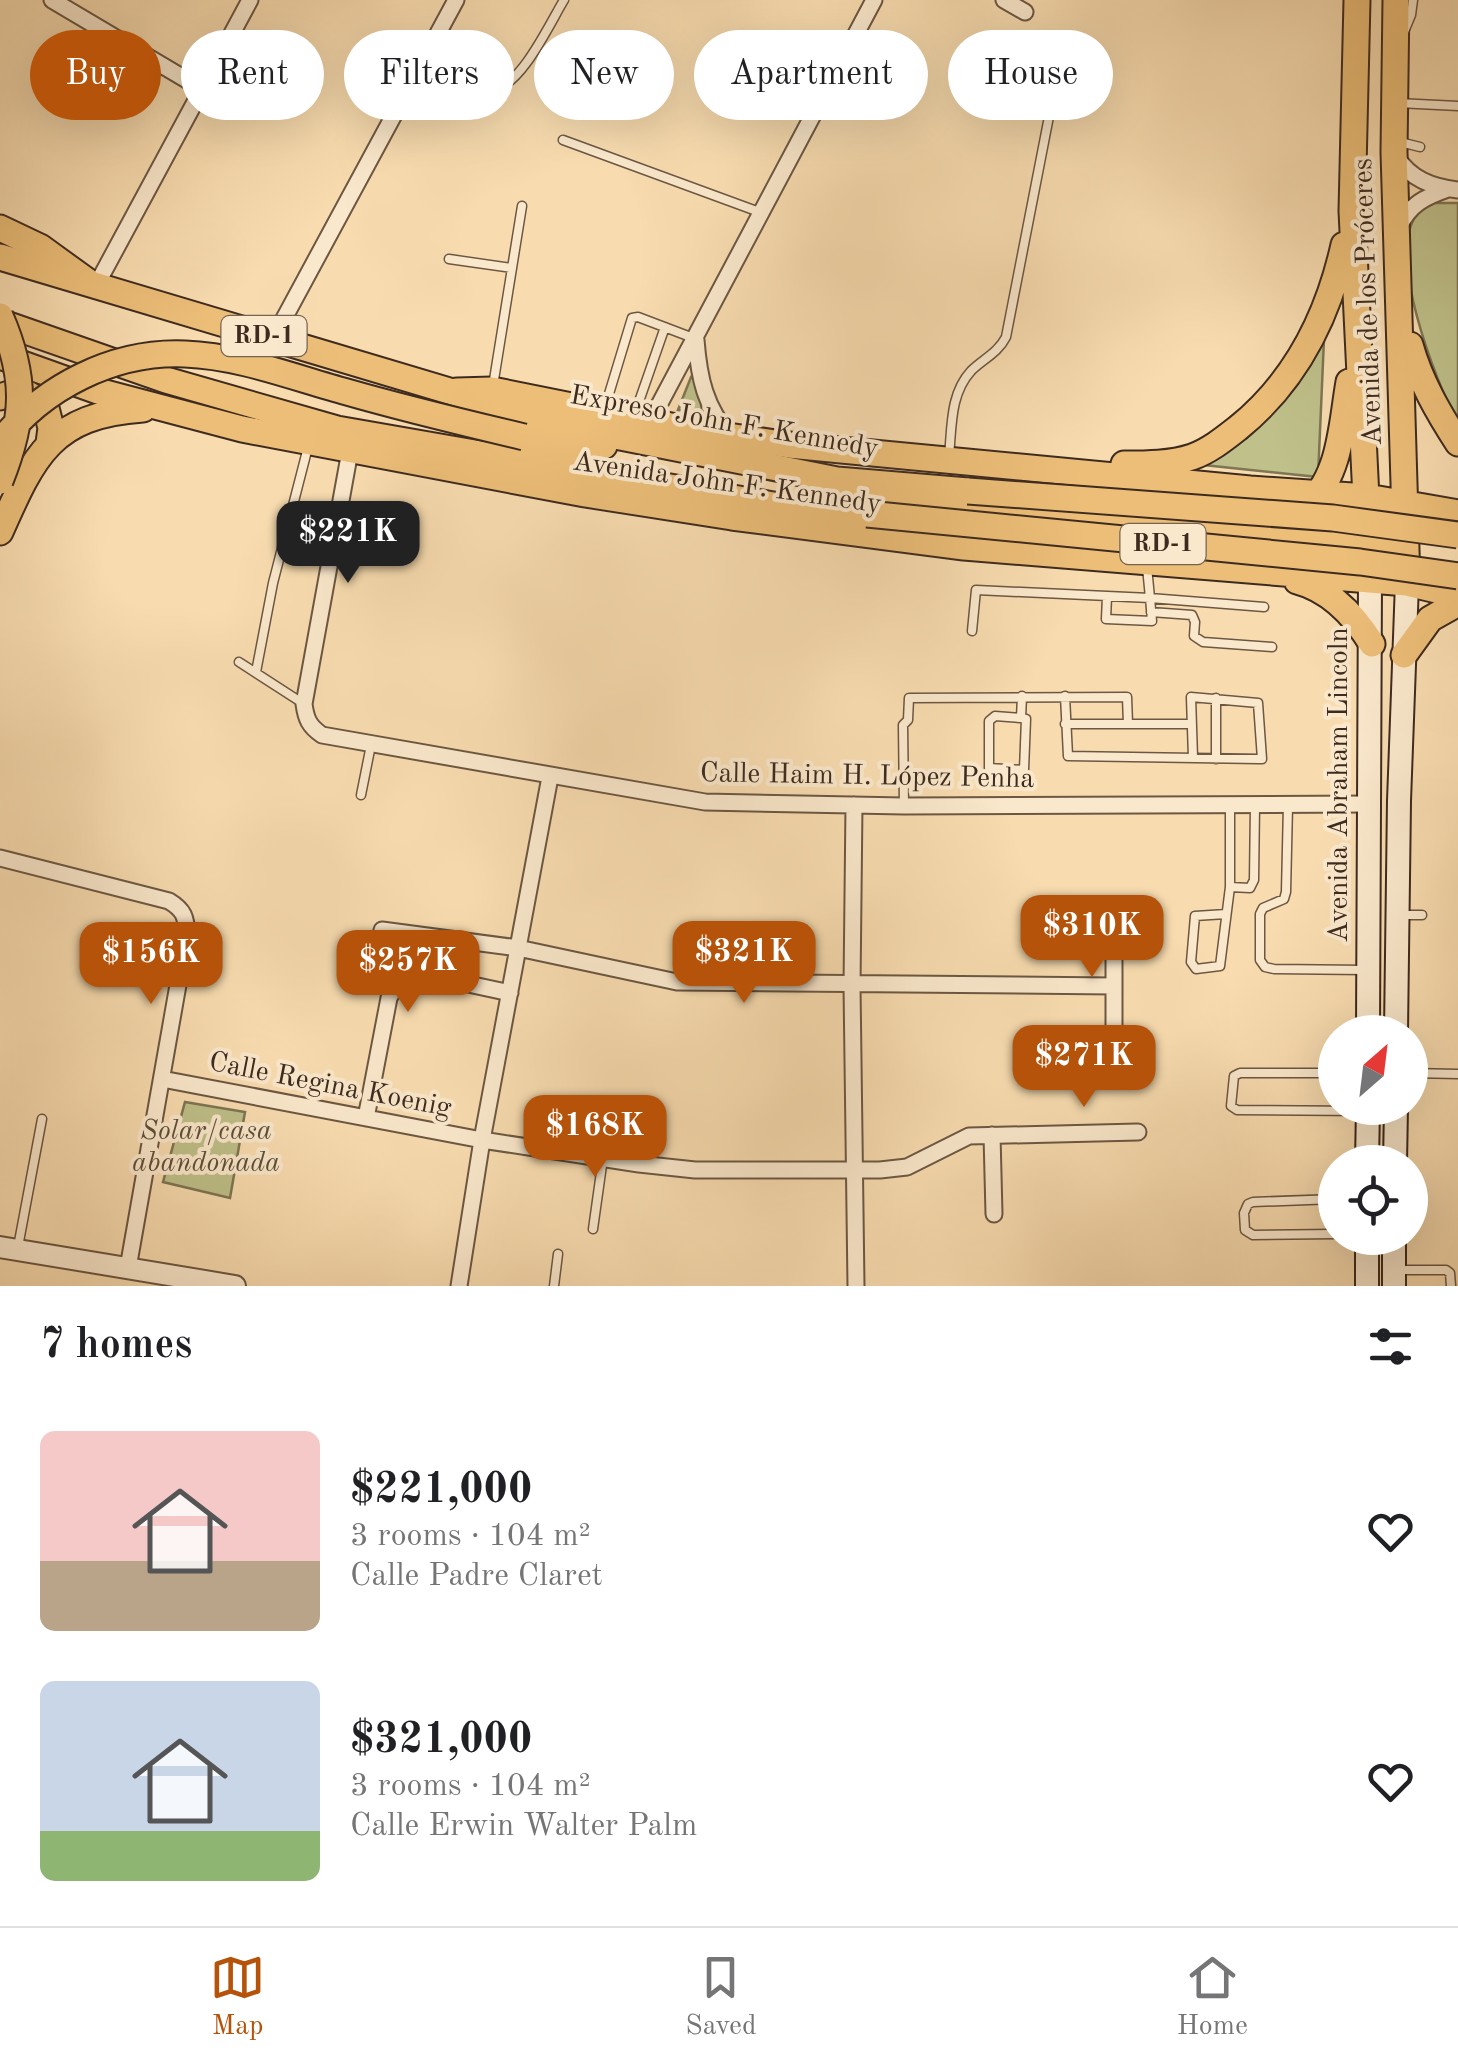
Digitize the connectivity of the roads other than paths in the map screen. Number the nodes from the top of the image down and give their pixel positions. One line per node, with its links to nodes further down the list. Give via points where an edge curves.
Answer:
1 (52, 0): 14 (street)
2 (250, 0): 11 (street)
3 (456, 0): 12 (street)
4 (564, 0): 15 (lane)
5 (874, 0): 27 (street)
6 (1004, 0): 10 (street)
7 (1357, 0): 26 (main road, Avenida de los Próceres)
8 (1396, 0): 13 (main road, Avenida de los Próceres)
9 (1413, 0): 13 (lane)
10 (1026, 12)
11 (234, 30)
12 (441, 30)
13 (1396, 50): 16 (main road, Avenida de los Próceres)
14 (181, 77)
15 (514, 77)
16 (1395, 102): 17 (lane); 22 (main road, Avenida de los Próceres)
17 (1458, 106)
18 (184, 120): 33 (street)
19 (392, 120): 37 (street)
20 (1048, 120): 54 (lane, via 1006,338 955,394)
21 (563, 140): 27 (lane)
22 (1394, 147): 23 (lane); 24 (street, via 1406,171); 28 (main road, Avenida de los Próceres)
23 (1420, 147)
24 (1453, 190): 28 (street, via 1416,202)
25 (522, 206): 32 (lane)
26 (1352, 211): 39 (main road, Avenida de los Próceres); 54 (main road, via 1335,286 1298,362 1251,417 1197,456 1108,464)
27 (762, 212): 38 (street)
28 (1398, 227): 34 (main road, Avenida de los Próceres)
29 (0, 228): 33 (main road, RD-1)
30 (0, 257): 33 (main road, Expreso John F. Kennedy / RD-1)
31 (449, 260): 32 (lane)
32 (512, 268): 41 (lane)
33 (92, 282): 37 (main road, Expreso John F. Kennedy / RD-1)
34 (1399, 293): 52 (main road, via 1417,369); 59 (main road, Avenida de los Próceres)
35 (0, 319): 48 (main road, RD-1); 56 (main road, bridge, via 20,378)
36 (665, 327): 38 (lane); 45 (lane, via 632,318); 46 (lane)
37 (273, 339): 42 (main road, Expreso John F. Kennedy / RD-1)
38 (696, 339): 46 (street); 47 (street, via 710,410)
39 (1356, 343): 57 (main road, via 1335,457); 58 (main road, Avenida de los Próceres)
40 (0, 356): 44 (main road, RD-1)
41 (492, 390): 42 (main road, Avenida John F. Kennedy / RD-1); 45 (main road, Avenida John F. Kennedy / RD-1)
42 (441, 391): 53 (main road, Expreso John F. Kennedy / RD-1)
43 (0, 397): 51 (main road, via 21,390 45,404)
44 (174, 412): 49 (main road, RD-1); 51 (main road, via 94,416)
45 (603, 413): 46 (main road, Avenida John F. Kennedy / RD-1)
46 (641, 420): 47 (main road, Avenida John F. Kennedy / RD-1)
47 (731, 436): 54 (main road, Avenida John F. Kennedy / RD-1)
48 (343, 440): 49 (main road, RD-1); 66 (main road, Avenida John F. Kennedy / RD-1, via 500,480 732,517); 68 (main road, RD-1, bridge, via 778,506); 86 (street)
49 (309, 442): 82 (lane)
50 (0, 443): 53 (main road, bridge, via 74,380 134,358 184,354 241,362 562,445)
51 (49, 443): 56 (main road)
52 (1458, 444)
53 (664, 447): 55 (main road, Expreso John F. Kennedy / RD-1)
54 (938, 458): 57 (main road, Avenida John F. Kennedy / RD-1)
55 (837, 480): 61 (main road, via 962,509); 63 (main road, Expreso John F. Kennedy / RD-1, bridge, via 1333,518)
56 (8, 489): 62 (main road)
57 (1320, 492): 58 (main road, Avenida John F. Kennedy / RD-1); 61 (main road, via 1292,516)
58 (1367, 497): 59 (main road, Avenida John F. Kennedy / RD-1); 64 (main road, Avenida de los Próceres)
59 (1406, 504): 60 (main road, Avenida John F. Kennedy / RD-1); 65 (main road, Avenida de los Próceres)
60 (1458, 512)
61 (1251, 530): 64 (main road)
62 (0, 532)
63 (1458, 535)
64 (1368, 538): 65 (main road); 69 (main road, Avenida Abraham Lincoln)
65 (1405, 542): 70 (main road, Avenida Abraham Lincoln)
66 (1146, 562): 67 (main road, Avenida John F. Kennedy / RD-1); 73 (lane)
67 (1258, 570): 69 (main road, Avenida John F. Kennedy / RD-1); 78 (main road, via 1328,594)
68 (1458, 576)
69 (1370, 580): 70 (main road, Avenida John F. Kennedy / RD-1); 78 (main road, Avenida Abraham Lincoln)
70 (1407, 583): 71 (main road, Avenida John F. Kennedy / RD-1); 80 (main road, Avenida Abraham Lincoln)
71 (1458, 595)
72 (1107, 597): 73 (lane); 76 (lane, via 1106,618 1150,622); 77 (lane, via 976,590)
73 (1150, 598): 75 (lane); 76 (lane)
74 (1458, 603): 80 (main road, via 1430,618)
75 (1264, 607)
76 (1151, 612): 79 (lane, via 1192,616 1194,636 1203,642)
77 (972, 631)
78 (1372, 644): 97 (main road, Avenida Abraham Lincoln)
79 (1272, 647)
80 (1404, 655): 107 (main road, Avenida Abraham Lincoln)
81 (239, 662): 82 (lane)
82 (256, 672): 86 (lane)
83 (1022, 696): 84 (lane); 87 (lane); 101 (lane, via 909,698)
84 (1065, 696): 88 (lane); 89 (lane, via 1127,697)
85 (1216, 698): 90 (lane, via 1190,699); 93 (lane); 93 (lane, via 1258,703 1263,756)
86 (304, 704): 91 (street, Calle Haim H. López Penha, via 312,728)
87 (1021, 718): 87 (lane, via 991,717 989,768 1024,770)
88 (1065, 724): 89 (lane); 92 (lane, via 1068,756)
89 (1128, 724): 90 (lane)
90 (1191, 724): 92 (lane)
91 (370, 746): 94 (street, Calle Haim H. López Penha); 95 (lane)
92 (1193, 758): 93 (lane)
93 (1216, 758)
94 (550, 777): 98 (street, Calle Haim H. López Penha, via 705,802); 109 (street)
95 (362, 795)
96 (1288, 804): 97 (street, Calle Haim H. López Penha); 100 (street, Calle Haim H. López Penha); 110 (lane, via 1286,892 1260,914 1260,960 1274,969)
97 (1370, 804): 110 (main road, Avenida Abraham Lincoln)
98 (854, 805): 101 (street, Calle Haim H. López Penha); 111 (street)
99 (1230, 805): 100 (street, Calle Haim H. López Penha); 101 (street, Calle Haim H. López Penha); 103 (lane)
100 (1255, 805): 103 (lane, via 1254,886)
101 (904, 806)
102 (0, 858): 120 (street, via 180,907 187,934)
103 (1230, 887): 105 (lane)
104 (1114, 906): 112 (street)
105 (1226, 914): 105 (lane, via 1220,966 1196,969 1195,916)
106 (1422, 914): 107 (lane)
107 (1398, 915): 115 (main road, Avenida Abraham Lincoln)
108 (382, 930): 109 (street)
109 (518, 948): 111 (street, via 677,982); 113 (street)
110 (1369, 970): 114 (main road, Avenida Abraham Lincoln)
111 (852, 986): 112 (street); 128 (street)
112 (1114, 986): 116 (street)
113 (510, 993): 122 (street, via 459,982 398,980); 126 (street)
114 (1368, 1015)
115 (1396, 1015)
116 (1114, 1053)
117 (1318, 1073): 121 (lane, via 1240,1073 1230,1106)
118 (1428, 1074): 119 (lane)
119 (1458, 1074)
120 (162, 1080): 122 (street, Calle Regina Koenig); 136 (street)
121 (1318, 1110)
122 (366, 1118): 126 (street, Calle Regina Koenig)
123 (42, 1119): 133 (lane)
124 (1138, 1132): 125 (street, Calle Regina Koenig)
125 (992, 1134): 128 (street, Calle Regina Koenig, via 970,1136 907,1167); 130 (street)
126 (482, 1140): 127 (street, Calle Regina Koenig); 139 (street)
127 (603, 1158): 128 (street, Calle Regina Koenig, via 695,1170); 131 (lane)
128 (856, 1170): 141 (street)
129 (1318, 1200): 132 (lane, via 1253,1202 1244,1213 1245,1230 1253,1235)
130 (994, 1214)
131 (593, 1229)
132 (1318, 1234)
133 (9, 1249): 136 (street)
134 (558, 1254): 140 (lane)
135 (1367, 1255): 142 (main road)
136 (128, 1268): 138 (street)
137 (1394, 1278): 143 (lane, via 1446,1270)
138 (235, 1286)
139 (460, 1286)
140 (554, 1286)
141 (856, 1286)
142 (1366, 1286)
143 (1451, 1286)

